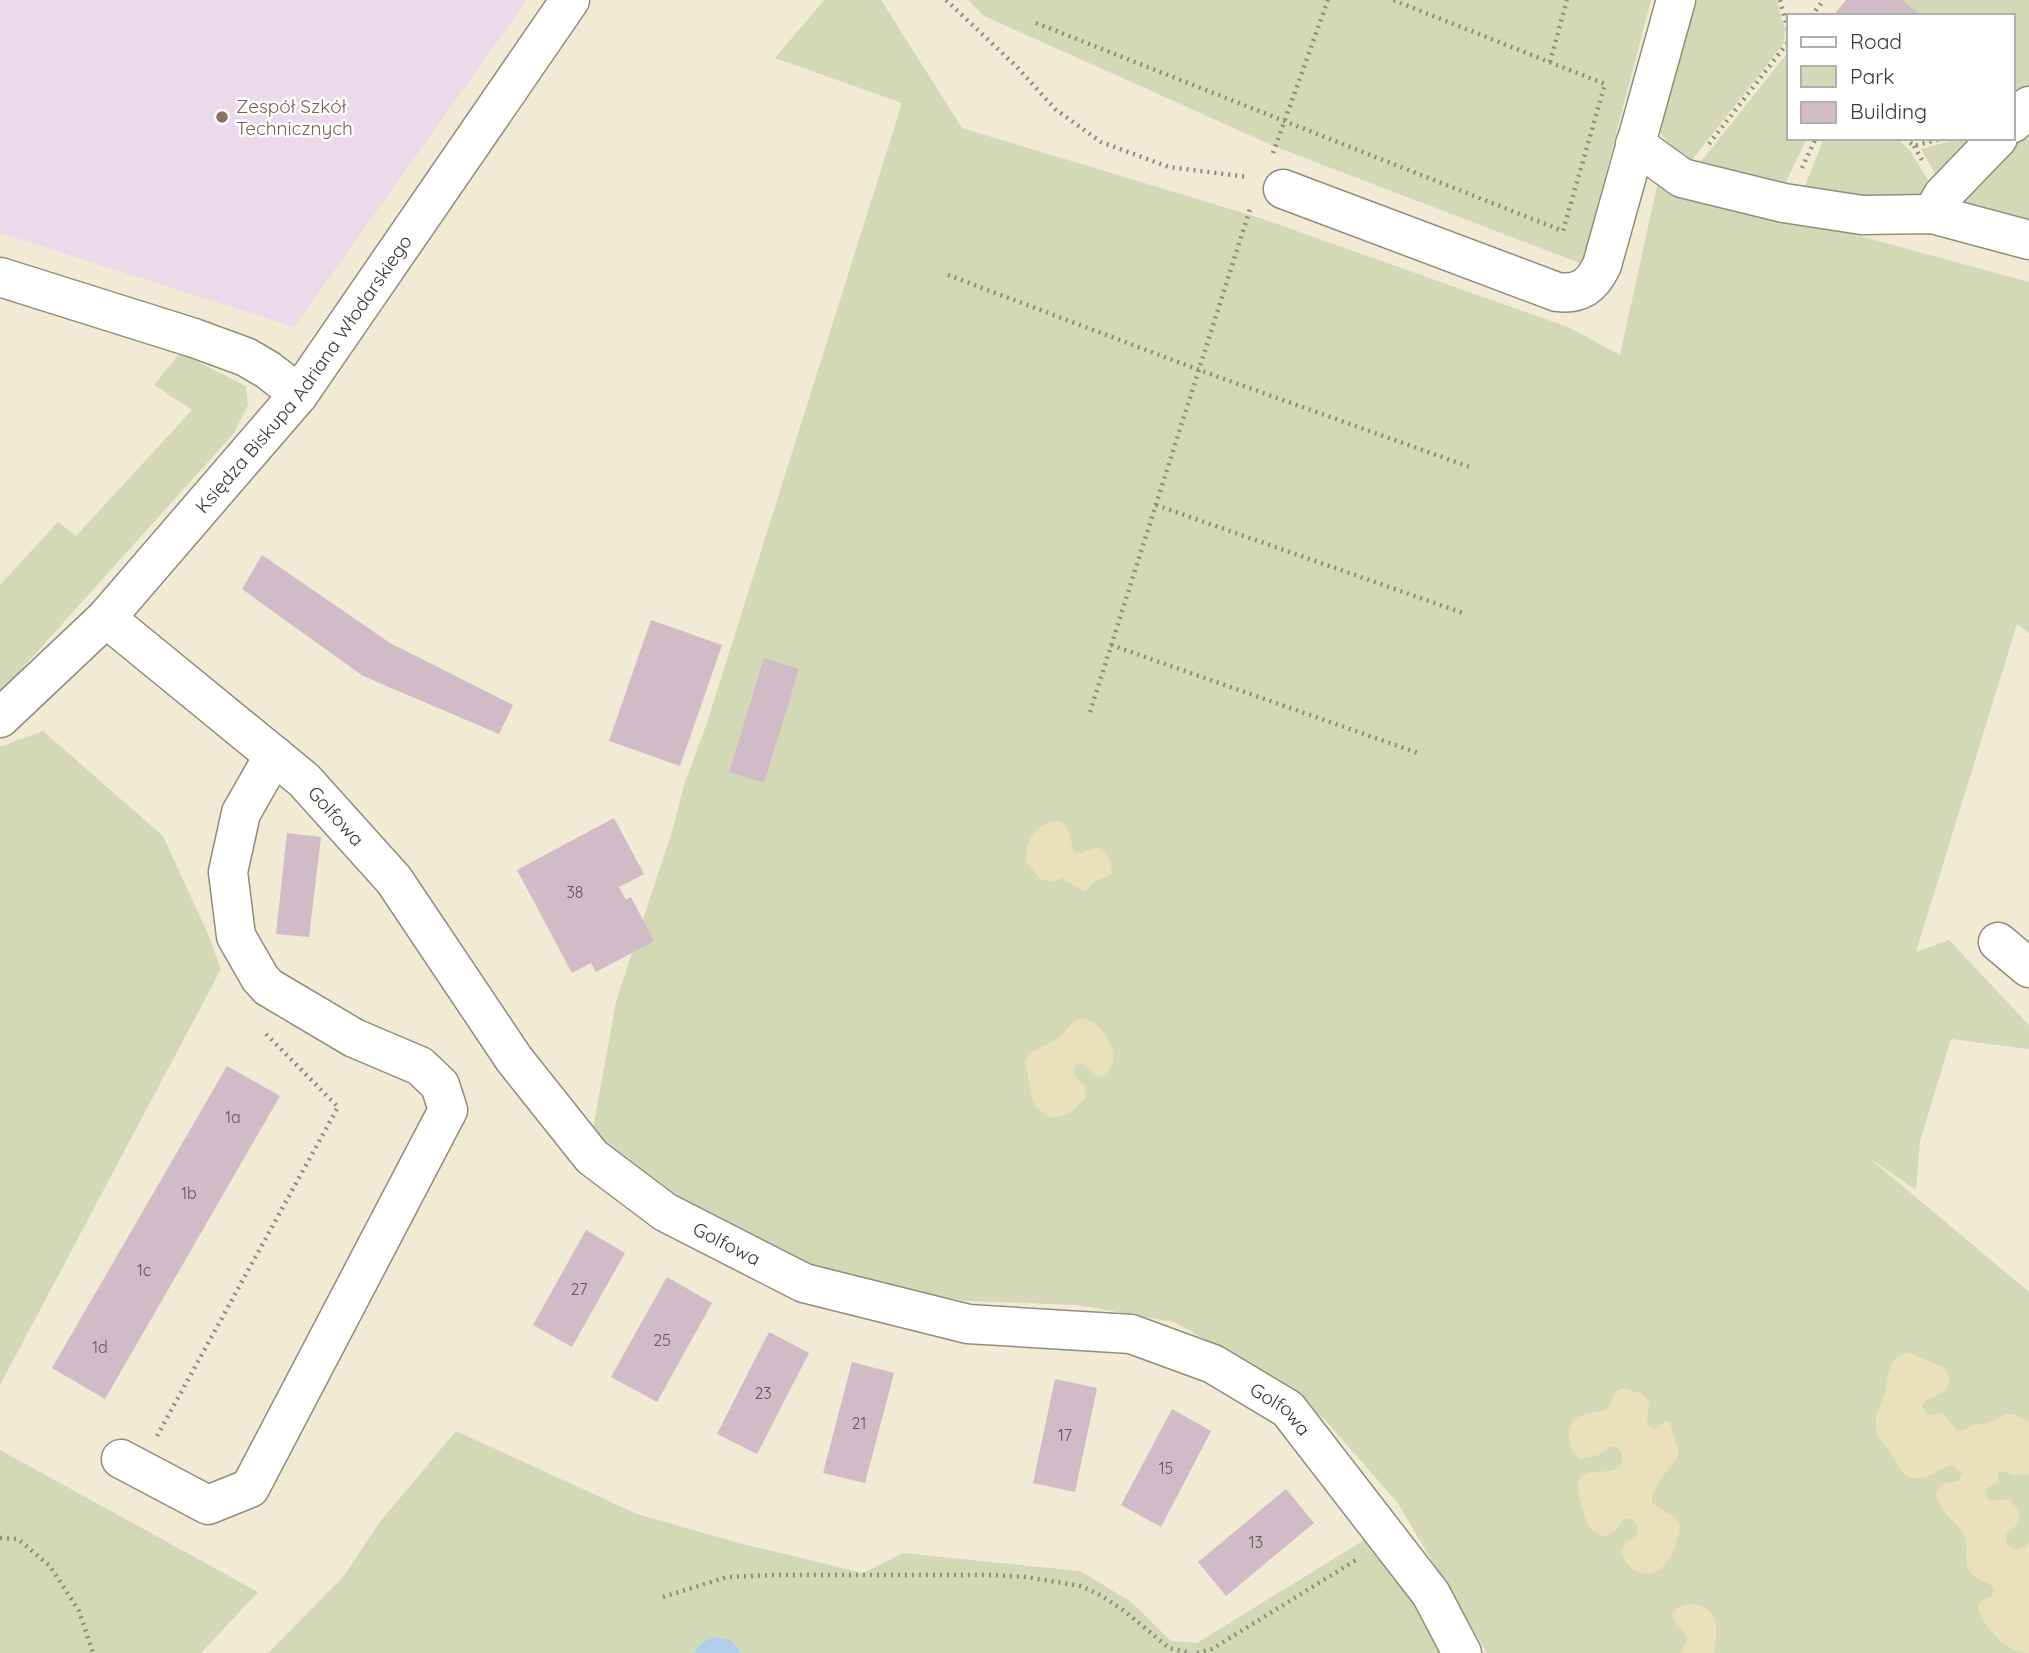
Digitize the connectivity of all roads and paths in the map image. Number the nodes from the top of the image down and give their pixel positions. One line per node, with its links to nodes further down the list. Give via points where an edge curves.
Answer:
1 (570, 0): 28 (street, Księdza Biskupa Adriana Włodarskiego)
2 (946, 0): 22 (path, via 1055,109 1101,142 1170,167 1244,175)
3 (1328, 0): 15 (path)
4 (1394, 0): 13 (path)
5 (1567, 0): 13 (path)
6 (1676, 0): 20 (street)
7 (1780, 0): 11 (path)
8 (1824, 0): 9 (path)
9 (1813, 14)
10 (1036, 23): 15 (path)
11 (1787, 26)
12 (1787, 44): 21 (path)
13 (1550, 62): 15 (path, via 1605,84 1563,231)
14 (2029, 106): 16 (street)
15 (1285, 121): 22 (path)
16 (2015, 121)
17 (1907, 140): 18 (path, via 1914,146)
18 (1936, 140)
19 (1996, 140): 23 (street, via 1943,195)
20 (1635, 144): 21 (street); 22 (street, via 1602,265 1588,286 1569,293)
21 (1682, 178): 23 (street, via 1784,203 1862,215)
22 (1273, 185): 27 (path, via 1248,215)
23 (1933, 214): 24 (street)
24 (2029, 240)
25 (947, 275): 27 (path)
26 (0, 277): 28 (street, via 246,357)
27 (1199, 370): 29 (path); 30 (path)
28 (299, 394): 32 (street, Księdza Biskupa Adriana Włodarskiego)
29 (1469, 467)
30 (1156, 505): 31 (path); 33 (path)
31 (1463, 613)
32 (106, 618): 35 (street, Księdza Biskupa Adriana Włodarskiego); 37 (street, Golfowa)
33 (1111, 645): 34 (path); 36 (path)
34 (1090, 712)
35 (0, 718)
36 (1418, 753)
37 (274, 755): 41 (street, via 241,813 228,872 236,936 268,987 354,1038 420,1066 440,1085 448,1110 250,1488 208,1505); 43 (street, Golfowa, via 304,780 394,880 514,1059 592,1157 665,1212 804,1283 968,1324 1131,1334 1213,1364 1288,1409)
38 (1998, 942): 39 (street)
39 (2029, 968)
40 (265, 1033): 41 (path, via 338,1107)
41 (130, 1464)
42 (0, 1538): 45 (path, via 18,1539 50,1566 79,1611)
43 (1389, 1539): 47 (path, via 1212,1650); 48 (street, Golfowa, via 1431,1594)
44 (663, 1597): 46 (path, via 727,1577 774,1574 1026,1577 1081,1586 1128,1613 1169,1648)
45 (93, 1653)
46 (1191, 1653)
47 (1197, 1653)
48 (1462, 1653)

